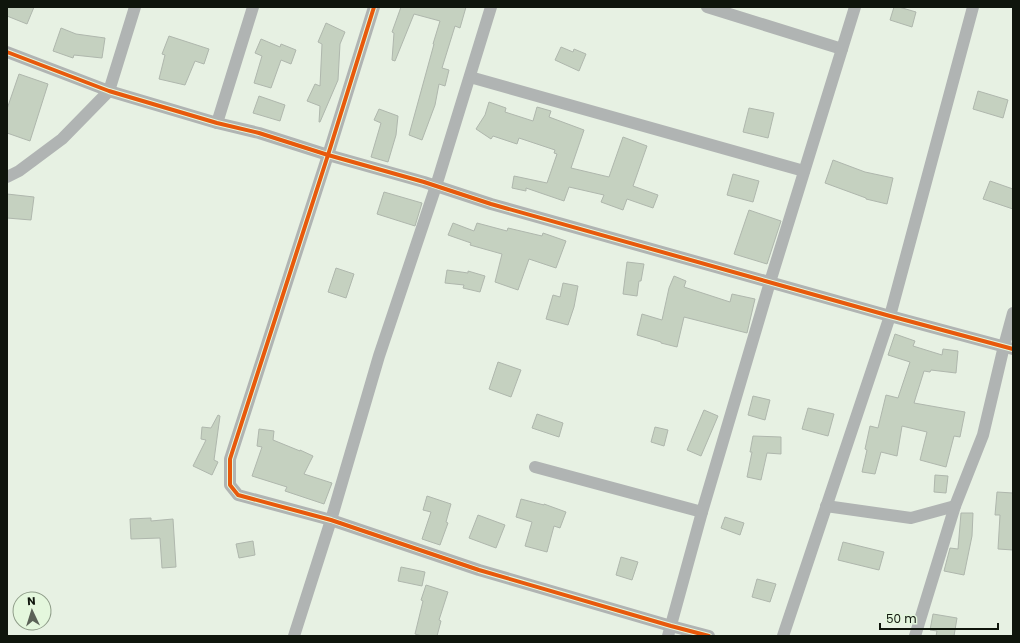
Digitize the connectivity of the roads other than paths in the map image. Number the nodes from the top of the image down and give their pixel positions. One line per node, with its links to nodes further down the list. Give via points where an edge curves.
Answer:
1 (135, 7): 11 (street)
2 (253, 7): 12 (street)
3 (374, 7): 13 (street)
4 (491, 7): 10 (street)
5 (707, 7): 8 (street)
6 (855, 7): 8 (street)
7 (973, 7): 19 (street)
8 (842, 49): 14 (street)
9 (7, 52): 11 (street)
10 (470, 77): 14 (street); 16 (street)
11 (109, 91): 12 (street); 15 (street, via 62,139)
12 (217, 123): 13 (street, via 259,133)
13 (328, 155): 16 (street); 25 (street, via 230,460 230,485 238,495)
14 (804, 171): 17 (street)
15 (7, 177)
16 (436, 186): 17 (street); 25 (street, via 379,356)
17 (770, 282): 19 (street); 24 (street)
18 (1013, 313): 20 (street)
19 (890, 316): 20 (street); 22 (street)
20 (1008, 347): 23 (street, via 983,435)
21 (535, 466): 24 (street)
22 (826, 506): 23 (street, via 911,518); 29 (street)
23 (955, 506): 30 (street)
24 (702, 512): 26 (street)
25 (331, 520): 26 (street); 27 (street)
26 (670, 631): 28 (street)
27 (295, 636)
28 (709, 636)
29 (783, 636)
30 (915, 636)

